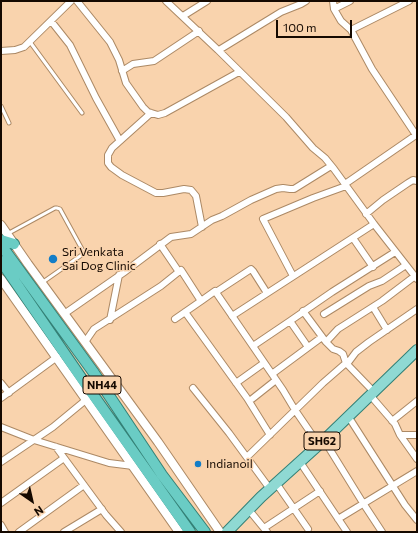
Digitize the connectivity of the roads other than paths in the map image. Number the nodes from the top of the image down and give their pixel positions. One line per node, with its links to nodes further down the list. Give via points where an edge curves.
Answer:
1 (72, 1): 11 (street)
2 (77, 1): 17 (street, via 110,42)
3 (166, 1): 10 (street)
4 (205, 1): 10 (street)
5 (306, 1): 15 (street, via 282,11)
6 (333, 1): 9 (street)
7 (350, 1): 9 (street)
8 (409, 1): 12 (street)
9 (334, 9): 12 (street)
10 (183, 16): 13 (street)
11 (51, 21): 14 (street); 23 (street, via 70,45)
12 (351, 30): 26 (street, via 372,69 416,135)
13 (199, 31): 15 (street); 17 (street, via 154,61 133,64)
14 (30, 42): 16 (street, via 20,49); 20 (lane)
15 (219, 50): 18 (street)
16 (1, 51)
17 (122, 70): 21 (street, via 128,86)
18 (239, 72): 21 (street, via 166,113); 24 (street, via 286,117)
19 (1, 106): 22 (lane)
20 (82, 113)
21 (151, 113): 23 (street)
22 (9, 123)
23 (120, 141): 30 (street, via 108,155 111,167 156,193 191,190 196,196)
24 (331, 166): 26 (street); 30 (street, via 294,189 276,189)
25 (417, 181): 27 (street, via 408,183)
26 (346, 185): 27 (street); 42 (street, via 263,219)
27 (366, 214): 28 (street)
28 (374, 224): 32 (street); 36 (street)
29 (1, 225): 31 (street)
30 (202, 227): 35 (street, via 189,235 171,236)
31 (4, 237): 34 (highway); 45 (lane, via 54,208 60,209 83,254)
32 (353, 238): 39 (street); 42 (street)
33 (1, 244): 109 (highway, NH44)
34 (14, 244): 45 (street)
35 (160, 244): 40 (street); 41 (street)
36 (396, 252): 38 (street); 39 (street)
37 (1, 261): 117 (highway, NH44)
38 (406, 265): 43 (street); 54 (street)
39 (373, 267): 51 (street)
40 (179, 272): 48 (street, via 181,270); 57 (street)
41 (119, 275): 53 (street); 57 (street)
42 (293, 276): 47 (street)
43 (416, 277): 49 (street)
44 (1, 279): 65 (street)
45 (41, 283): 53 (street)
46 (216, 292): 47 (street, via 251,269); 48 (street); 55 (street)
47 (266, 293): 55 (street)
48 (201, 301): 52 (street)
49 (373, 307): 59 (street); 60 (street)
50 (417, 309): 59 (street)
51 (303, 311): 58 (street); 60 (street)
52 (185, 312): 56 (street); 71 (street)
53 (64, 314): 61 (street)
54 (324, 314)
55 (232, 316): 62 (street)
56 (175, 319)
57 (110, 320): 61 (street, via 94,329)
58 (290, 321): 62 (street); 63 (street)
59 (387, 330): 67 (street, via 358,350)
60 (324, 339): 63 (street); 67 (street, via 333,349 344,354)
61 (85, 342): 118 (street)
62 (253, 346): 66 (street)
63 (308, 347): 68 (street)
64 (417, 350): 74 (main road, SH62)
65 (57, 357): 73 (street); 76 (street)
66 (264, 363): 68 (street); 71 (street)
67 (346, 363): 74 (street); 79 (street)
68 (272, 374): 69 (street)
69 (276, 380): 77 (street); 79 (street)
70 (1, 383): 73 (street)
71 (236, 383): 83 (street)
72 (193, 388): 89 (street)
73 (8, 393): 75 (street)
74 (372, 393): 80 (main road, SH62); 81 (street)
75 (1, 398)
76 (87, 399): 86 (street); 94 (street)
77 (252, 399)
78 (417, 401): 81 (street)
79 (295, 410): 83 (street); 87 (street)
80 (348, 416): 87 (main road, SH62); 96 (street)
81 (392, 421): 84 (street)
82 (1, 427): 86 (street)
83 (270, 435): 89 (street)
84 (400, 435): 85 (street); 91 (street)
85 (417, 435)
86 (34, 440): 88 (street); 92 (street)
87 (321, 442): 93 (main road, SH62); 101 (street)
88 (56, 447): 90 (street); 94 (street, via 109,463)
89 (246, 457): 98 (street)
90 (64, 458): 97 (street); 100 (street)
91 (417, 459)
92 (1, 462)
93 (300, 462): 98 (main road, SH62); 99 (street)
94 (133, 466): 116 (street)
95 (417, 471): 96 (street)
96 (392, 485): 101 (street); 106 (street)
97 (84, 486): 103 (street); 113 (street)
98 (273, 486): 102 (street); 104 (main road, SH62)
99 (320, 491): 102 (street); 105 (street)
100 (1, 503)
101 (362, 504): 105 (street); 121 (street)
102 (295, 508): 108 (street); 110 (street)
103 (102, 509): 114 (street); 115 (street)
104 (249, 510): 110 (street); 119 (main road, SH62)
105 (338, 519): 111 (street)
106 (417, 520)
107 (1, 525): 112 (street)
108 (308, 529)
109 (203, 530)
110 (265, 530)
111 (345, 530): 120 (street)
112 (5, 532)
113 (19, 532)
114 (64, 532)
115 (121, 532)
116 (180, 532)
117 (190, 532)
118 (220, 532)
119 (227, 532)
120 (338, 532)
121 (382, 532)

